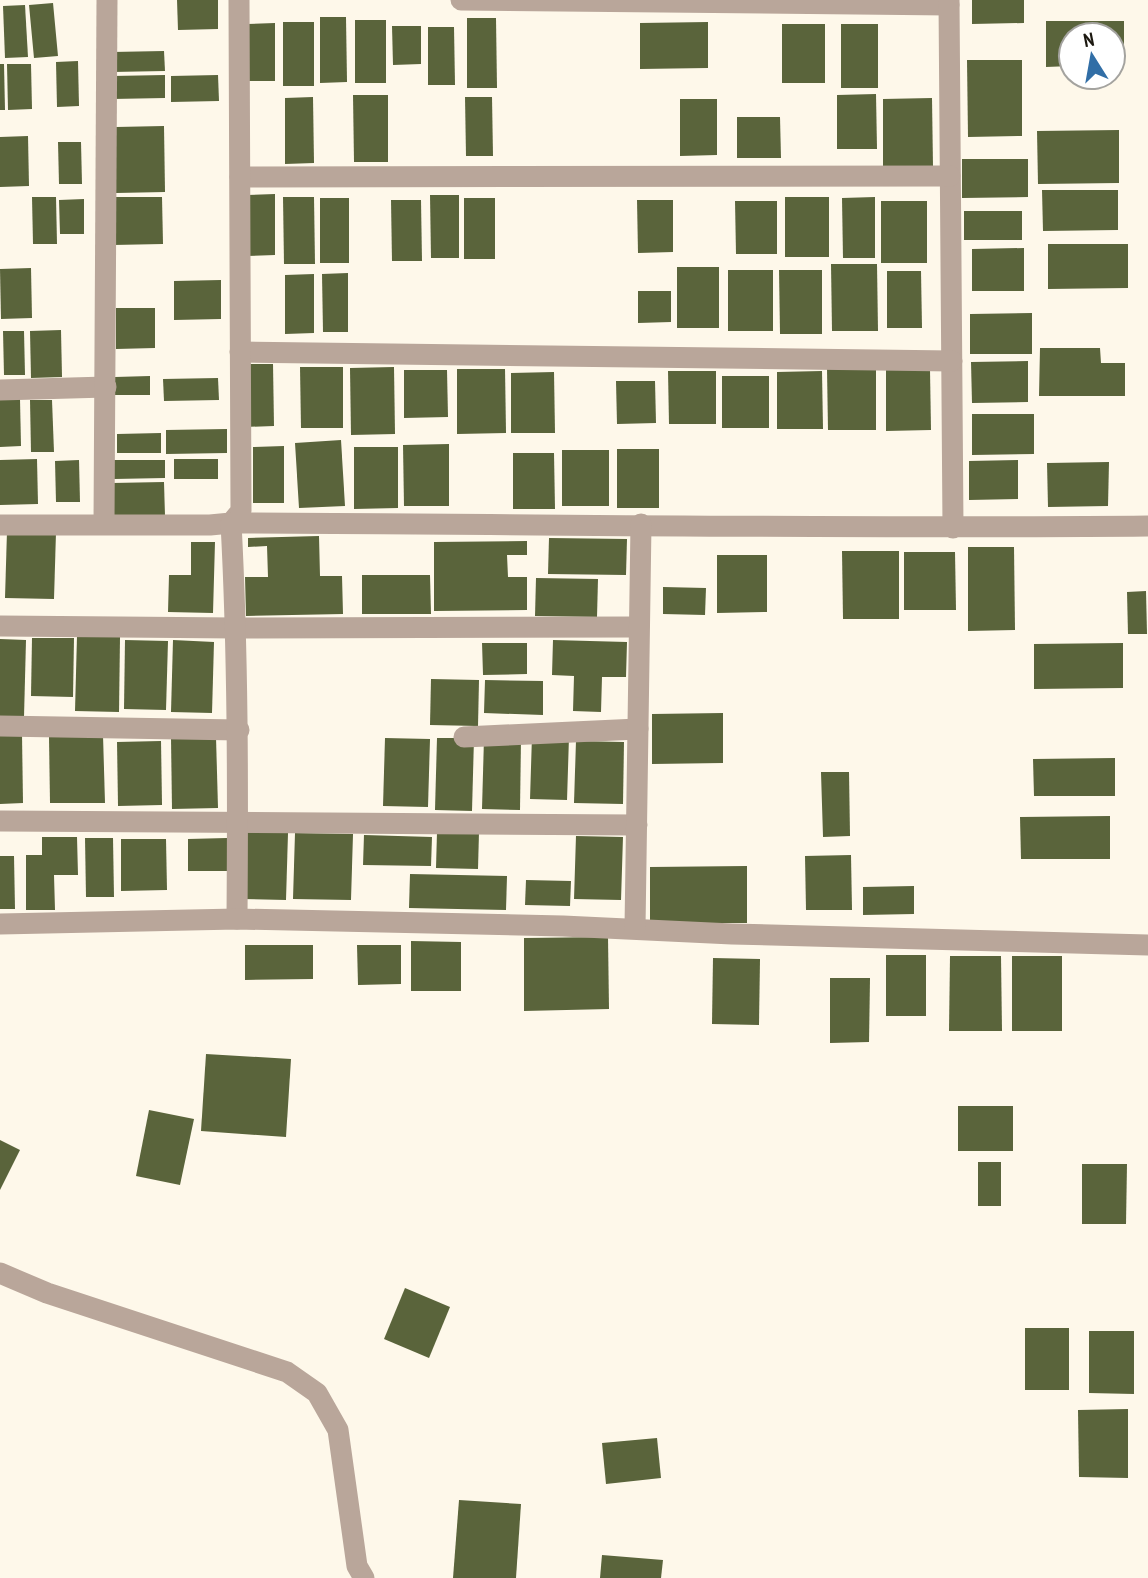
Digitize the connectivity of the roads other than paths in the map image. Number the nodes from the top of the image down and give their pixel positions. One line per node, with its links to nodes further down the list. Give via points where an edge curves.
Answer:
1 (107, 0): 9 (street)
2 (239, 0): 6 (street)
3 (461, 0): 4 (street)
4 (949, 2): 5 (street)
5 (950, 176): 6 (street); 8 (street)
6 (240, 177): 7 (street)
7 (240, 352): 8 (street); 11 (street, via 241,511)
8 (952, 361): 16 (street)
9 (106, 387): 10 (street); 12 (street)
10 (0, 390)
11 (231, 523): 12 (street); 13 (street); 19 (street)
12 (104, 524): 14 (street)
13 (641, 524): 16 (street); 18 (street)
14 (0, 525)
15 (1148, 526): 16 (street)
16 (953, 528)
17 (0, 626): 19 (street)
18 (639, 627): 19 (street); 21 (street)
19 (237, 628): 22 (street)
20 (0, 726): 22 (street)
21 (638, 729): 23 (street); 26 (street)
22 (239, 730): 25 (street)
23 (464, 737)
24 (0, 821): 25 (street)
25 (237, 823): 26 (street); 27 (street)
26 (636, 825): 29 (street)
27 (237, 919): 28 (street); 29 (street)
28 (0, 924)
29 (635, 928): 30 (street)
30 (1148, 945)
31 (0, 1273): 32 (street, via 47,1293 287,1372 317,1393 338,1430 357,1566)
32 (365, 1578)

